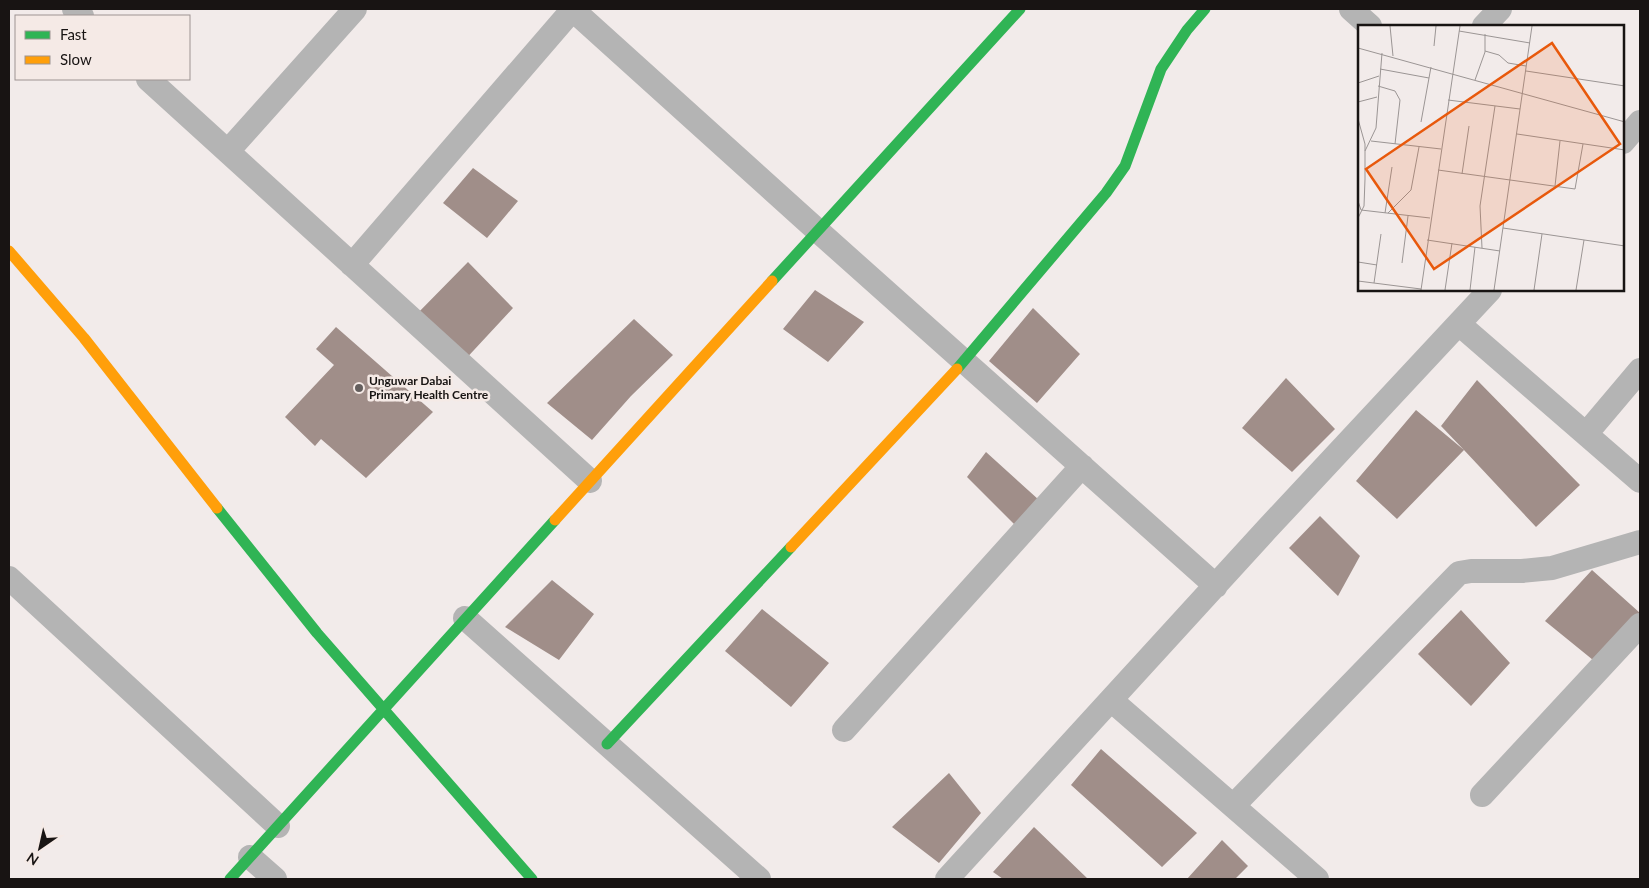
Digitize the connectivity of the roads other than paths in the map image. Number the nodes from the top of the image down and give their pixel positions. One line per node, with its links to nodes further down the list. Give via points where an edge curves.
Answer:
1 (355, 9): 12 (street)
2 (572, 9): 13 (street); 15 (street)
3 (1020, 9): 13 (street)
4 (1205, 9): 18 (street, via 1161,69 1125,166)
5 (1351, 9): 7 (street)
6 (1500, 9): 8 (street)
7 (1369, 25)
8 (1485, 25)
9 (149, 80): 12 (street)
10 (1640, 122): 11 (street)
11 (1624, 141)
12 (228, 151): 15 (street)
13 (818, 231): 18 (street); 23 (street)
14 (9, 251): 30 (street, via 84,338 260,563)
15 (352, 265): 23 (street)
16 (1489, 291): 17 (street)
17 (1459, 324): 20 (street); 26 (street)
18 (964, 362): 21 (street); 32 (street)
19 (1640, 370): 20 (street)
20 (1586, 434): 22 (street)
21 (1082, 466): 26 (street); 31 (street)
22 (1640, 480)
23 (590, 482): 27 (street)
24 (1640, 542): 34 (street, via 1552,568 1459,573)
25 (9, 578): 35 (street)
26 (1216, 586): 29 (street)
27 (465, 618): 30 (street); 32 (street)
28 (1640, 625): 33 (street)
29 (1111, 700): 34 (street); 41 (street)
30 (382, 709): 35 (street); 39 (street)
31 (844, 730)
32 (607, 744): 40 (street)
33 (1482, 796)
34 (1234, 806): 42 (street)
35 (278, 826): 36 (street)
36 (250, 857): 37 (street); 38 (street)
37 (230, 879)
38 (275, 879)
39 (532, 879)
40 (759, 879)
41 (946, 879)
42 (1317, 879)

